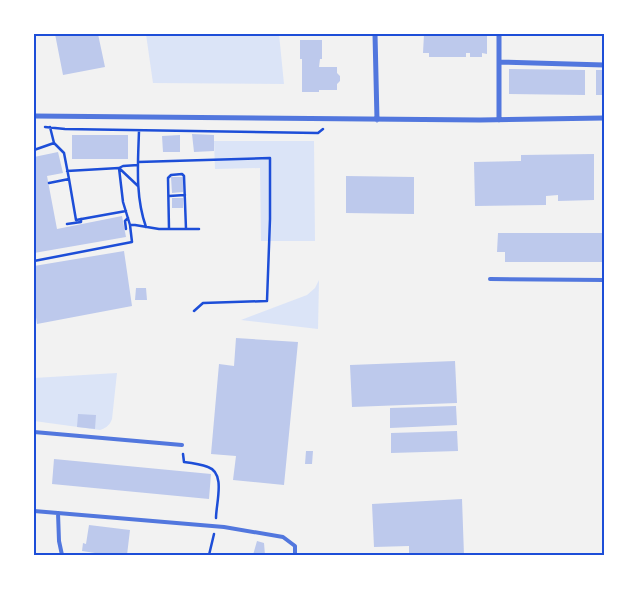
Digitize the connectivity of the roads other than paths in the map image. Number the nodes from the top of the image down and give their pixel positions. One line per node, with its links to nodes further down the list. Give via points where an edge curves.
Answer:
1 (375, 34): 7 (street)
2 (499, 34): 3 (street)
3 (500, 62): 4 (street); 8 (street)
4 (604, 65)
5 (34, 116): 7 (street)
6 (604, 118): 8 (street)
7 (377, 120): 8 (street)
8 (499, 120)
9 (490, 279): 10 (lane)
10 (604, 280)
11 (34, 432): 12 (lane)
12 (182, 445)
13 (34, 511): 14 (lane)
14 (58, 513): 15 (lane); 16 (lane, via 216,526 283,537 295,546)
15 (62, 555)
16 (295, 555)

